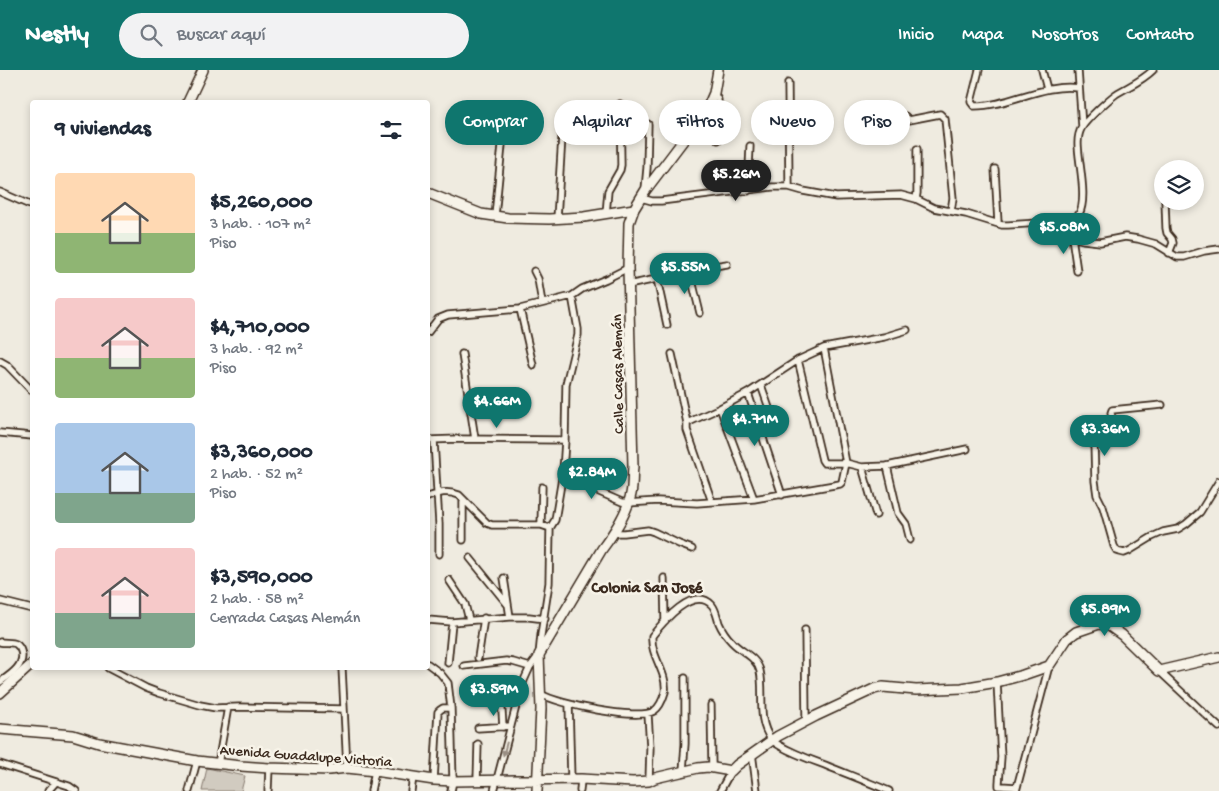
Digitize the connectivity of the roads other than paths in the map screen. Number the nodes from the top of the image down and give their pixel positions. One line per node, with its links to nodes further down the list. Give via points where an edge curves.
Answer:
1 (203, 70): 11 (street)
2 (718, 70): 10 (street, Calle Casas Alemán)
3 (979, 70): 9 (street, via 971,102 974,106 990,105)
4 (1042, 70): 9 (street)
5 (1078, 70): 8 (street)
6 (1153, 70): 14 (street, via 1116,94)
7 (788, 83): 22 (street)
8 (1079, 88): 9 (street); 14 (street)
9 (1048, 89)
10 (714, 93): 12 (street); 26 (street, Calle Casas Alemán, via 706,109)
11 (189, 100)
12 (718, 100)
13 (910, 120): 31 (street, via 940,114 944,119 953,198)
14 (1082, 127): 35 (street, via 1078,143 1081,209 1070,221)
15 (502, 145): 33 (street)
16 (561, 145): 34 (street)
17 (621, 145): 32 (street, via 620,170 608,191)
18 (648, 145): 26 (street)
19 (750, 146): 23 (street)
20 (917, 149): 27 (street)
21 (995, 169): 36 (street)
22 (789, 187): 23 (street); 27 (street, via 836,197 902,195)
23 (748, 191): 26 (street, via 660,201 652,201)
24 (0, 192): 28 (street)
25 (430, 194): 33 (street, via 481,214)
26 (643, 194): 29 (street, Calle Casas Alemán)
27 (916, 199): 31 (street, via 934,208)
28 (30, 205)
29 (634, 209): 32 (street); 41 (street, Calle Casas Alemán, via 629,223)
30 (1165, 210): 39 (street, via 1167,233 1173,243)
31 (951, 211): 36 (street)
32 (606, 214): 34 (street)
33 (495, 216): 34 (street)
34 (557, 218)
35 (1054, 222): 36 (street); 37 (street)
36 (998, 223)
37 (1072, 237): 39 (street, via 1100,242 1125,237 1156,244); 43 (street)
38 (1219, 249): 39 (street, via 1181,258)
39 (1170, 253)
40 (727, 264): 44 (street)
41 (628, 268): 46 (street, Calle Casas Alemán); 47 (street)
42 (534, 271): 48 (street)
43 (1077, 271)
44 (690, 272): 45 (street); 50 (street)
45 (657, 279): 46 (street); 51 (street)
46 (628, 285): 85 (street, Calle Casas Alemán, via 633,466)
47 (572, 296): 48 (street); 71 (street, via 578,334 566,384)
48 (542, 303): 49 (street)
49 (520, 309): 52 (street, via 448,315 438,319); 59 (street)
50 (700, 313)
51 (667, 325)
52 (430, 329)
53 (908, 330): 54 (street)
54 (824, 348): 57 (street); 73 (street)
55 (462, 354): 69 (street)
56 (672, 354): 65 (street)
57 (798, 360): 60 (street); 73 (street, via 822,460 826,464)
58 (0, 361): 61 (street, via 8,365)
59 (533, 365)
60 (762, 385): 62 (street); 66 (street)
61 (30, 389)
62 (748, 393): 64 (street); 80 (street)
63 (1162, 405): 77 (street, via 1112,410 1115,433 1094,443 1095,481 1117,551 1130,551 1163,532 1186,524 1200,512)
64 (720, 408): 65 (street); 83 (street)
65 (687, 423): 84 (street, via 686,430)
66 (776, 428)
67 (0, 433): 68 (street)
68 (30, 436)
69 (476, 439): 70 (street); 71 (street)
70 (431, 440): 79 (street)
71 (565, 440): 76 (street)
72 (967, 449): 74 (street)
73 (846, 463): 75 (street); 80 (street, via 840,484)
74 (887, 466): 75 (street); 91 (street, via 898,513 906,524)
75 (862, 467): 86 (street)
76 (563, 472): 85 (street, via 575,476 590,488); 88 (street, via 555,520)
77 (1219, 481)
78 (542, 487): 87 (street)
79 (437, 494): 81 (street); 82 (street, via 454,493); 93 (street)
80 (782, 495): 83 (street)
81 (430, 496)
82 (463, 499): 87 (street, via 492,525); 90 (street)
83 (754, 499): 84 (street)
84 (712, 502): 85 (street)
85 (628, 503): 89 (street, Calle Casas Alemán)
86 (876, 515)
87 (541, 525): 88 (street)
88 (550, 528): 103 (street, via 549,583)
89 (614, 533): 92 (street, via 648,530); 110 (street, Calle Casas Alemán)
90 (463, 540)
91 (910, 540)
92 (692, 549)
93 (439, 554)
94 (470, 558): 99 (street)
95 (504, 578): 99 (street)
96 (664, 578): 106 (street)
97 (449, 580): 105 (street, via 465,604)
98 (0, 601): 100 (street)
99 (508, 604): 101 (street)
100 (30, 608)
101 (510, 617): 102 (street); 103 (street)
102 (484, 618): 105 (street); 112 (street)
103 (544, 619): 110 (street)
104 (430, 620): 107 (street)
105 (469, 620): 107 (street)
106 (665, 621): 135 (street, via 651,642 665,690 662,702); 142 (street, via 688,602 697,599 712,606 732,643 754,659 760,670 764,722)
107 (452, 622): 113 (street)
108 (805, 630): 136 (street)
109 (0, 642): 123 (street, via 17,644 22,651 22,659 18,667)
110 (539, 656): 118 (street, Calle Casas Alemán); 126 (street)
111 (1219, 657): 121 (street)
112 (478, 658)
113 (448, 663)
114 (30, 666): 125 (street)
115 (430, 666): 132 (street, via 448,684)
116 (464, 666): 118 (street, via 506,661)
117 (1049, 666): 121 (street, via 1067,639 1076,632 1099,624 1108,625 1122,635); 124 (street); 163 (street)
118 (530, 667): 137 (street, Calle Casas Alemán)
119 (112, 670): 131 (street, via 159,693 200,705)
120 (342, 670): 133 (street)
121 (1159, 671): 140 (street)
122 (685, 678): 152 (street)
123 (0, 682)
124 (997, 682): 136 (street, via 931,690 878,688); 163 (street, via 1000,786)
125 (0, 693)
126 (541, 694): 128 (street); 134 (street)
127 (501, 696): 138 (street)
128 (558, 701): 129 (street); 134 (street, via 544,705)
129 (568, 704): 135 (street, via 617,714); 155 (street)
130 (711, 705): 150 (street)
131 (228, 707): 133 (street); 147 (street)
132 (451, 708): 156 (street, via 438,712); 159 (street)
133 (344, 709): 149 (street)
134 (542, 709): 158 (street)
135 (648, 714): 161 (street)
136 (806, 721): 142 (street)
137 (511, 726): 138 (street); 157 (street, Calle Casas Alemán, one-way to 157)
138 (503, 727): 139 (street)
139 (478, 728)
140 (1219, 728)
141 (0, 730): 145 (street, Avenida Guadalupe Victoria, via 73,735)
142 (772, 740): 144 (street); 176 (street, via 806,758)
143 (478, 744): 160 (street)
144 (752, 753): 153 (street); 175 (street)
145 (197, 761): 147 (street, Avenida Guadalupe Victoria); 166 (street)
146 (0, 764): 162 (street)
147 (218, 764): 148 (street, Avenida Guadalupe Victoria)
148 (269, 768): 149 (street, Avenida Guadalupe Victoria); 167 (street)
149 (347, 768): 151 (street, Avenida Guadalupe Victoria)
150 (712, 768): 152 (street, Avenida Guadalupe Victoria); 153 (street, Avenida Guadalupe Victoria)
151 (375, 771): 154 (street, Avenida Guadalupe Victoria); 168 (street)
152 (683, 771): 161 (street, Avenida Guadalupe Victoria)
153 (731, 771): 174 (street)
154 (413, 777): 156 (street, Avenida Guadalupe Victoria); 169 (street)
155 (576, 779): 158 (street, Avenida Guadalupe Victoria); 161 (street, Avenida Guadalupe Victoria); 173 (street)
156 (434, 780): 159 (street, Avenida Guadalupe Victoria)
157 (497, 780): 158 (street, Avenida Guadalupe Victoria); 160 (street, Avenida Guadalupe Victoria); 171 (street, Calle Casas Alemán)
158 (538, 780): 172 (street)
159 (452, 781): 160 (street, Avenida Guadalupe Victoria); 170 (street)
160 (477, 781)
161 (649, 781)
162 (56, 782): 164 (street); 165 (street)
163 (1016, 789)
164 (48, 791)
165 (76, 791)
166 (189, 791)
167 (268, 791)
168 (371, 791)
169 (411, 791)
170 (451, 791)
171 (494, 791)
172 (537, 791)
173 (580, 791)
174 (720, 791)
175 (757, 791)
176 (889, 791)

